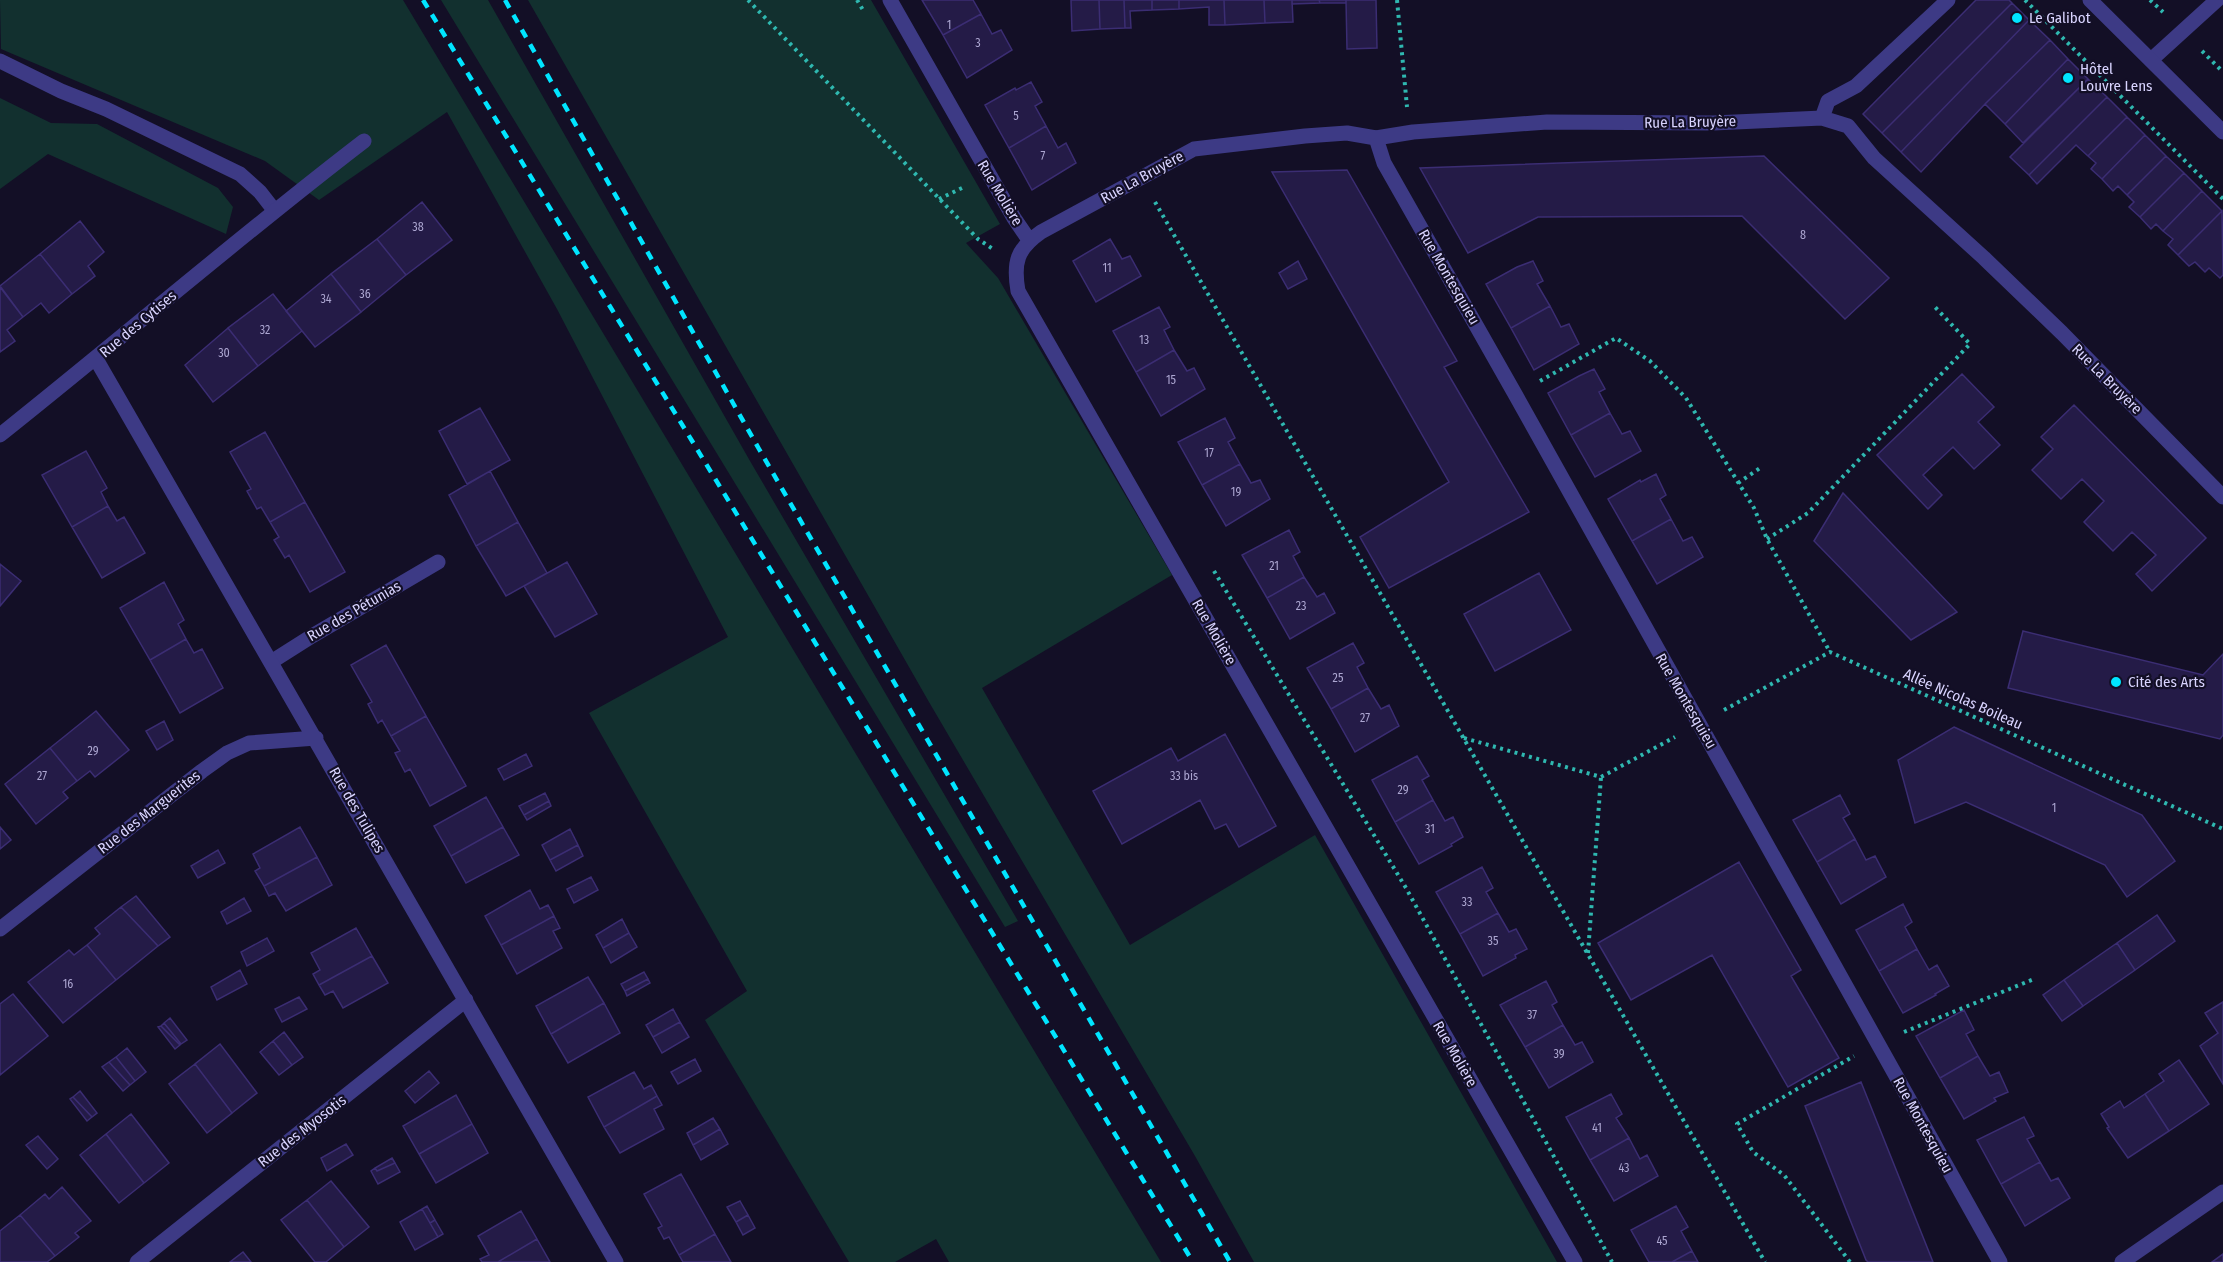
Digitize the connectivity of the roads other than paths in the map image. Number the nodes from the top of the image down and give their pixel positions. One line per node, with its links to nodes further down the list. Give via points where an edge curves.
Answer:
1 (890, 0): 12 (street, Rue Molière)
2 (1948, 0): 7 (street, via 1856,86 1827,101)
3 (2090, 0): 5 (street)
4 (2217, 0): 5 (street)
5 (2151, 60): 8 (street)
6 (0, 61): 11 (street, via 240,174)
7 (1822, 118): 9 (street, Rue La Bruyère, via 1713,123 1547,122); 15 (street, Rue La Bruyère, via 1848,126 1874,158 2062,333)
8 (2223, 132)
9 (1376, 138): 12 (street, Rue La Bruyère, via 1347,133 1305,135 1194,149); 25 (street, Rue Montesquieu, via 1384,163)
10 (364, 141): 11 (street, Rue des Cytises)
11 (274, 210): 13 (street, Rue des Cytises)
12 (1029, 240): 24 (street, Rue Molière, via 1016,263 1018,291)
13 (96, 359): 14 (street, Rue des Cytises); 17 (street, Rue des Tulipes)
14 (0, 435)
15 (2223, 496)
16 (438, 562): 17 (street, Rue des Pétunias)
17 (271, 662): 18 (street, Rue des Tulipes)
18 (316, 738): 19 (street, Rue des Marguerites, via 249,743 227,753); 20 (street, Rue des Tulipes)
19 (0, 929)
20 (466, 1000): 22 (street, Rue des Myosotis); 23 (street, Rue des Tulipes)
21 (2223, 1192): 26 (street)
22 (137, 1262)
23 (616, 1262)
24 (1575, 1262)
25 (2000, 1262)
26 (2122, 1262)

